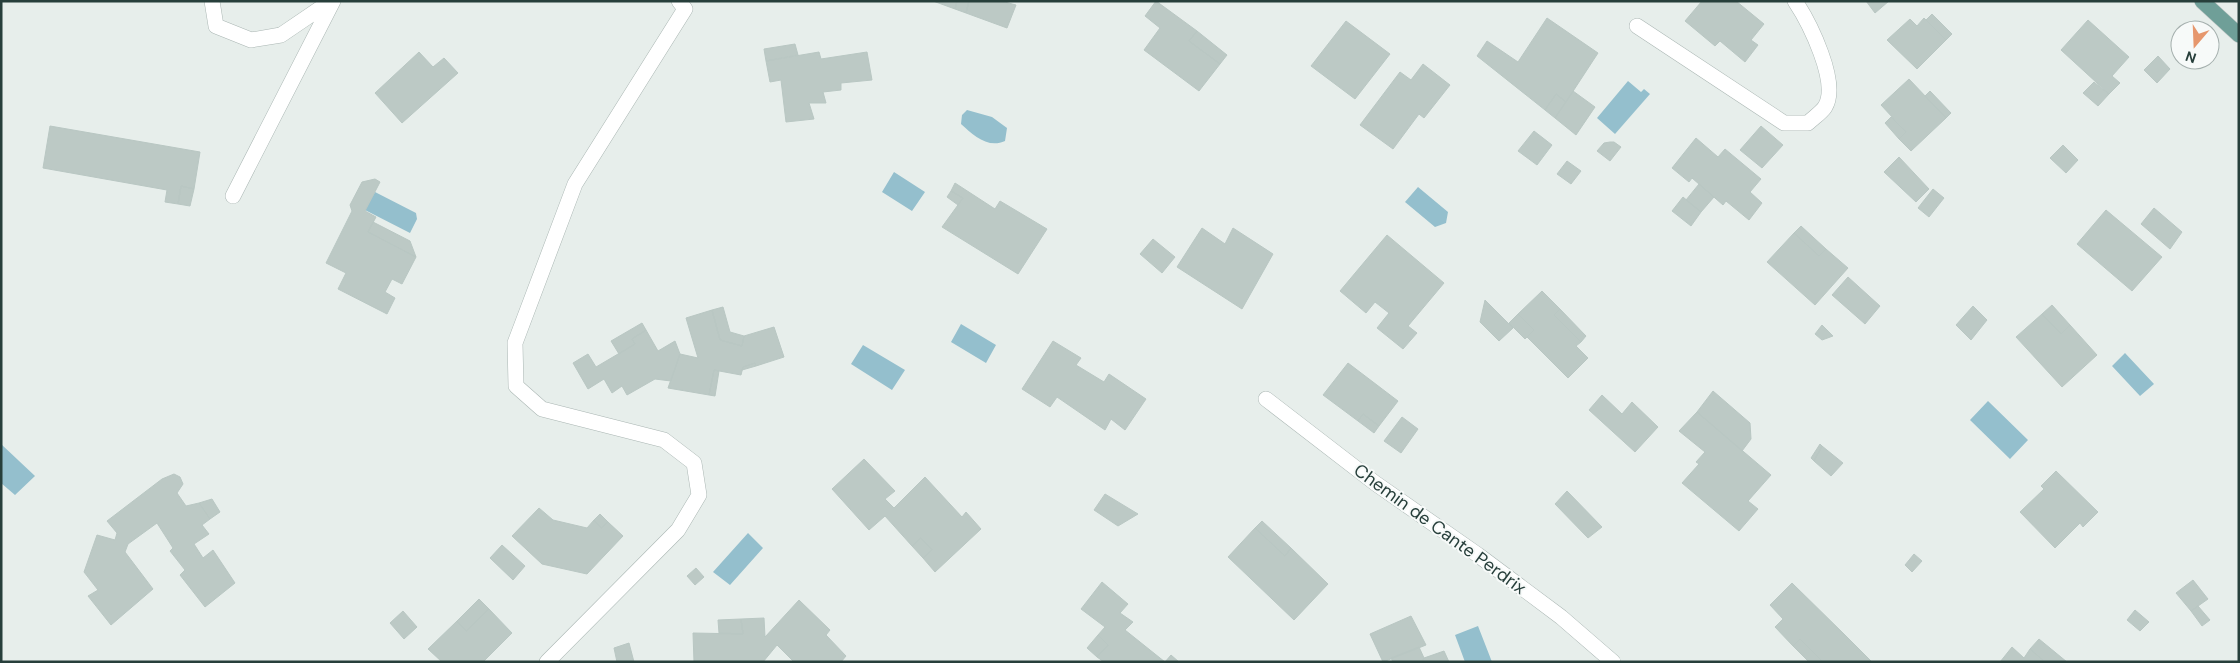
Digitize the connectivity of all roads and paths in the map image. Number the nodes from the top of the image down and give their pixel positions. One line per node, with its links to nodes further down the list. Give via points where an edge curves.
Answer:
1 (212, 1): 2 (street, via 216,26 251,40 281,35)
2 (332, 1): 8 (street)
3 (679, 1): 10 (street, via 685,9 575,184 515,343 516,386 542,409 664,440 694,463 699,495 678,530)
4 (1795, 1): 6 (street, via 1807,20 1829,78 1826,106 1808,123 1784,123)
5 (2202, 1): 7 (main road)
6 (1637, 26)
7 (2239, 35)
8 (233, 196)
9 (1266, 399): 11 (street, Chemin de Cante Perdrix, via 1375,483 1561,617)
10 (547, 662)
11 (1613, 662)

